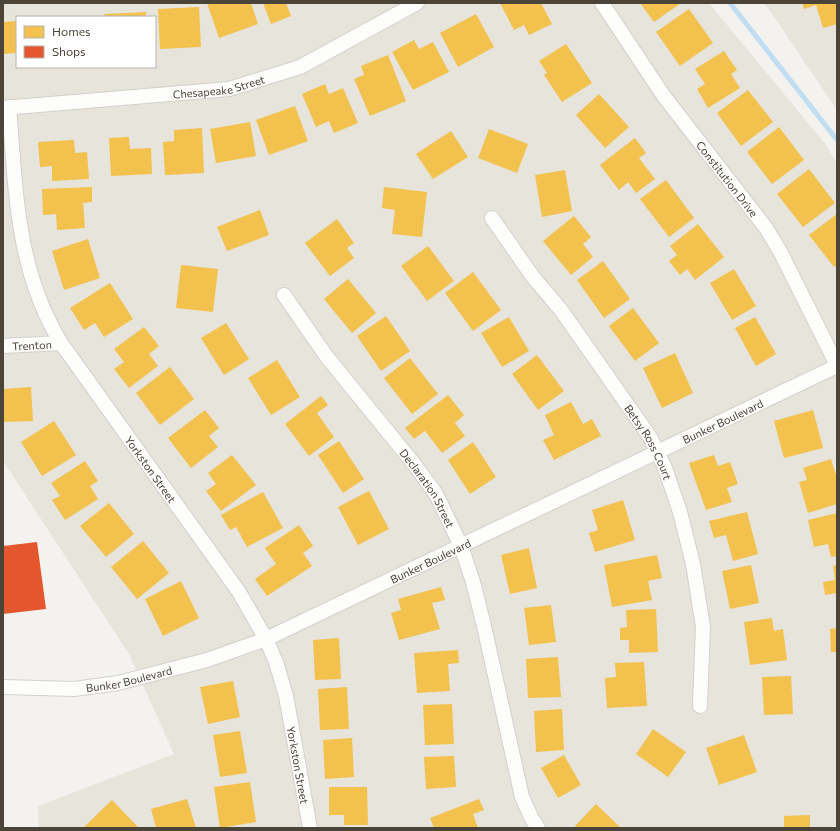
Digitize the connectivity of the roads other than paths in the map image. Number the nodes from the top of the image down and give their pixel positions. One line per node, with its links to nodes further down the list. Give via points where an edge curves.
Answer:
1 (416, 3): 3 (street, Chesapeake Street, via 300,67 229,89)
2 (602, 3): 8 (street, Constitution Drive, via 663,95 766,228)
3 (6, 107): 6 (street, Yorkston Street, via 25,260 46,319)
4 (492, 218): 9 (street, Betsy Ross Court, via 533,277 566,317 650,438)
5 (284, 295): 10 (street, Declaration Street, via 327,357 436,494)
6 (61, 343): 7 (street, Trenton); 11 (street, Yorkston Street, via 239,592)
7 (3, 346)
8 (837, 365): 9 (street, Bunker Boulevard)
9 (657, 452): 10 (street, Bunker Boulevard); 13 (street, Betsy Ross Court, via 680,512 693,564 703,627)
10 (461, 546): 11 (street, Bunker Boulevard); 15 (street, Declaration Street, via 473,582 522,798)
11 (266, 638): 12 (street, Bunker Boulevard, via 207,660 118,683 74,689); 14 (street, Yorkston Street, via 286,696)
12 (3, 687)
13 (700, 706)
14 (310, 828)
15 (538, 828)

